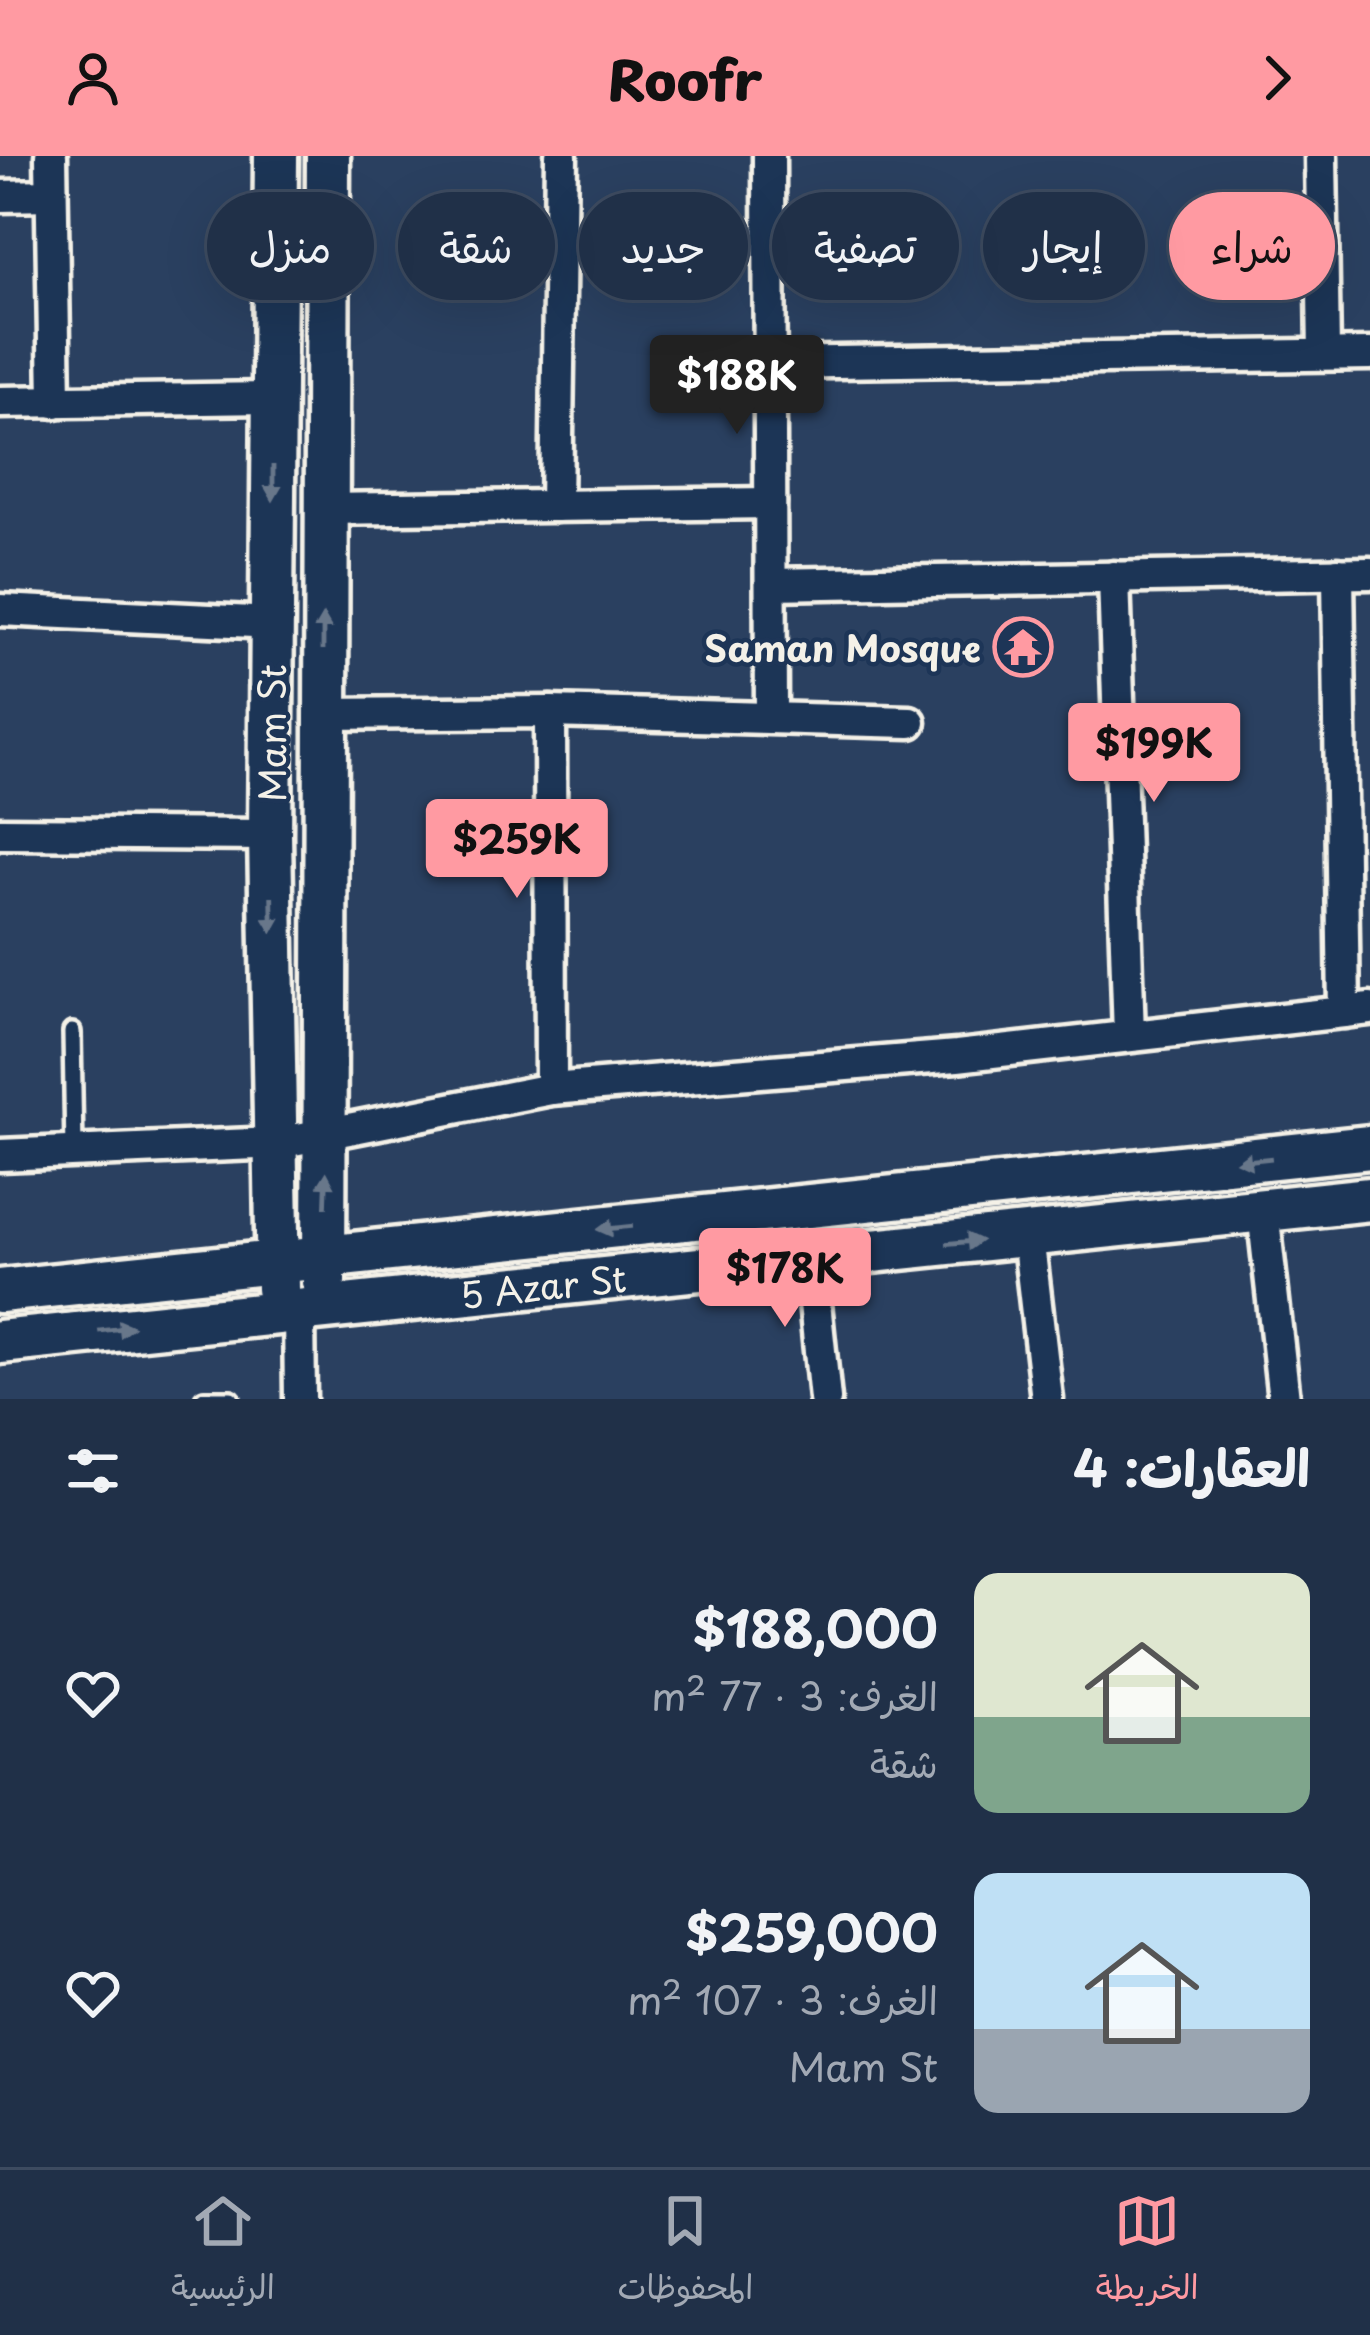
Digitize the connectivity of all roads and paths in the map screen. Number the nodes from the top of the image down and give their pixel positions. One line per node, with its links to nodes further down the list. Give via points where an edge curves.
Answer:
1 (51, 156): 7 (street)
2 (275, 156): 12 (main road, Mam St)
3 (328, 156): 17 (main road, Mam St)
4 (561, 156): 16 (street)
5 (769, 156): 11 (street)
6 (1321, 156): 9 (street)
7 (51, 195): 8 (street); 14 (street)
8 (0, 196)
9 (1324, 354): 10 (street); 11 (street)
10 (1370, 354)
11 (770, 364): 15 (street)
12 (274, 398): 14 (street); 23 (main road, Mam St, one-way to 23)
13 (0, 402): 14 (street)
14 (55, 402)
15 (770, 502): 16 (street); 21 (street)
16 (556, 506): 17 (street)
17 (323, 509): 25 (main road, Mam St, one-way to 17)
18 (1338, 572): 19 (street); 20 (street); 30 (street)
19 (1370, 573)
20 (1114, 577): 21 (street); 32 (street)
21 (771, 584): 26 (street)
22 (0, 610): 23 (street)
23 (272, 623): 29 (main road, Mam St)
24 (550, 712): 25 (street); 26 (street); 33 (street)
25 (324, 714): 34 (main road, Mam St)
26 (770, 717): 27 (street)
27 (910, 722)
28 (0, 833): 29 (street)
29 (271, 835): 35 (main road, Mam St, one-way to 35)
30 (1357, 1011): 32 (street)
31 (72, 1032): 37 (lane)
32 (1129, 1036): 33 (street)
33 (551, 1088): 34 (street)
34 (328, 1130): 35 (street); 43 (main road, Mam St, one-way to 34)
35 (278, 1143): 37 (street); 44 (main road, Mam St)
36 (1370, 1147): 43 (main road, 5 Azar St, one-way to 43)
37 (74, 1152): 38 (street)
38 (0, 1155)
39 (1370, 1199): 40 (main road, 5 Azar St)
40 (1263, 1211): 41 (main road, 5 Azar St); 53 (street)
41 (1028, 1236): 42 (main road, 5 Azar St, one-way to 41); 52 (street)
42 (810, 1255): 46 (main road, 5 Azar St); 51 (street)
43 (324, 1259): 44 (main road, 5 Azar St); 46 (main road, Mam St)
44 (278, 1264): 45 (main road, 5 Azar St); 46 (main road, Mam St)
45 (0, 1291)
46 (300, 1309): 47 (main road, 5 Azar St, one-way to 46); 50 (street)
47 (0, 1342)
48 (204, 1399): 49 (lane)
49 (231, 1399)
50 (300, 1399)
51 (825, 1399)
52 (1047, 1399)
53 (1284, 1399)

